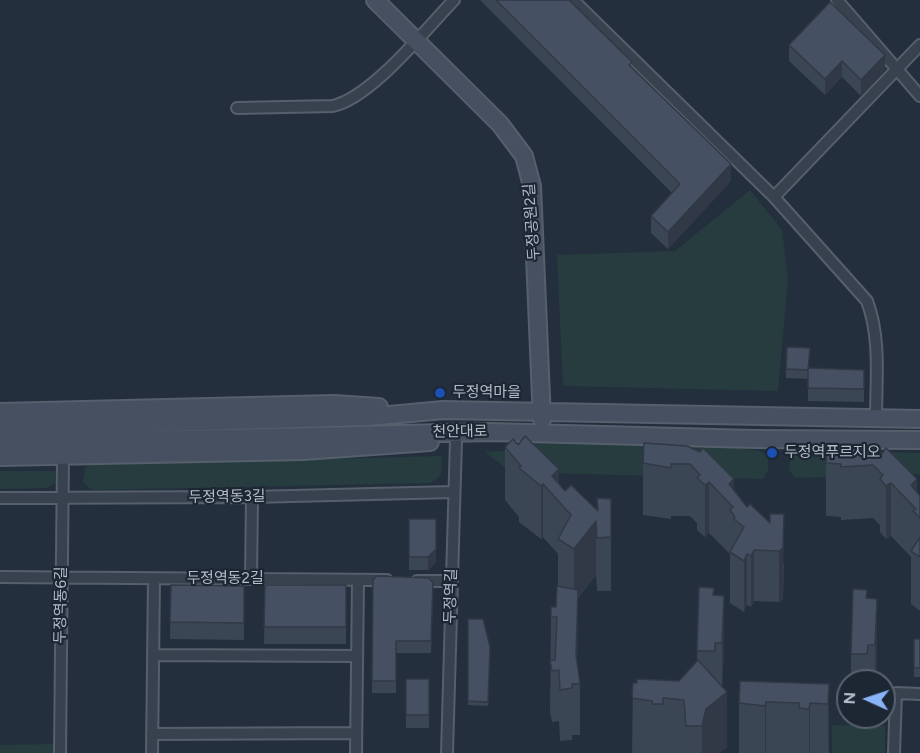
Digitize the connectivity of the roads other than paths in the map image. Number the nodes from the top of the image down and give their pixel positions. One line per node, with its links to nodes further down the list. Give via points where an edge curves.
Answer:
1 (375, 0): 5 (main road, 두정공원2길)
2 (454, 0): 5 (street)
3 (573, 0): 10 (street)
4 (837, 0): 7 (street)
5 (415, 40): 9 (street, via 349,102 333,106); 12 (main road, 두정공원2길, via 500,124 524,156 532,186)
6 (920, 45): 7 (street)
7 (898, 70): 8 (street); 10 (street)
8 (920, 96)
9 (237, 108)
10 (774, 197): 14 (street, via 867,301 876,341)
11 (443, 410): 12 (main road, 천안대로); 13 (main road, via 334,404); 16 (main road, 천안대로, via 368,417)
12 (541, 411): 14 (main road, 천안대로); 18 (main road, 두정공원2길)
13 (0, 412)
14 (876, 419): 15 (main road, 천안대로)
15 (920, 419)
16 (0, 428)
17 (490, 432): 18 (main road, 천안대로); 19 (main road); 21 (main road, 천안대로)
18 (542, 433): 20 (main road, 천안대로)
19 (456, 440): 22 (main road, via 303,451); 24 (street, 두정역길)
20 (920, 440)
21 (0, 443)
22 (63, 456): 23 (main road); 27 (street, 두정역동6길)
23 (0, 457)
24 (453, 492): 25 (street, 두정역동3길); 33 (street, 두정역길)
25 (252, 497): 27 (street, 두정역동3길); 31 (street)
26 (0, 498): 27 (street, 두정역동3길)
27 (62, 498): 29 (street, 두정역동6길)
28 (0, 578): 29 (street, 두정역동2길)
29 (61, 578): 30 (street, 두정역동2길); 39 (street, 두정역동6길)
30 (154, 579): 31 (street, 두정역동2길); 34 (street)
31 (251, 579): 32 (street, 두정역동2길)
32 (357, 580): 33 (street, 두정역동2길); 35 (street)
33 (451, 581): 42 (street, 두정역길)
34 (153, 655): 35 (street); 38 (street)
35 (357, 656): 37 (street)
36 (920, 694): 43 (street, via 896,693)
37 (356, 733): 38 (street); 41 (street)
38 (152, 734): 40 (street)
39 (60, 753)
40 (152, 753)
41 (356, 753)
42 (447, 753)
43 (894, 753)

